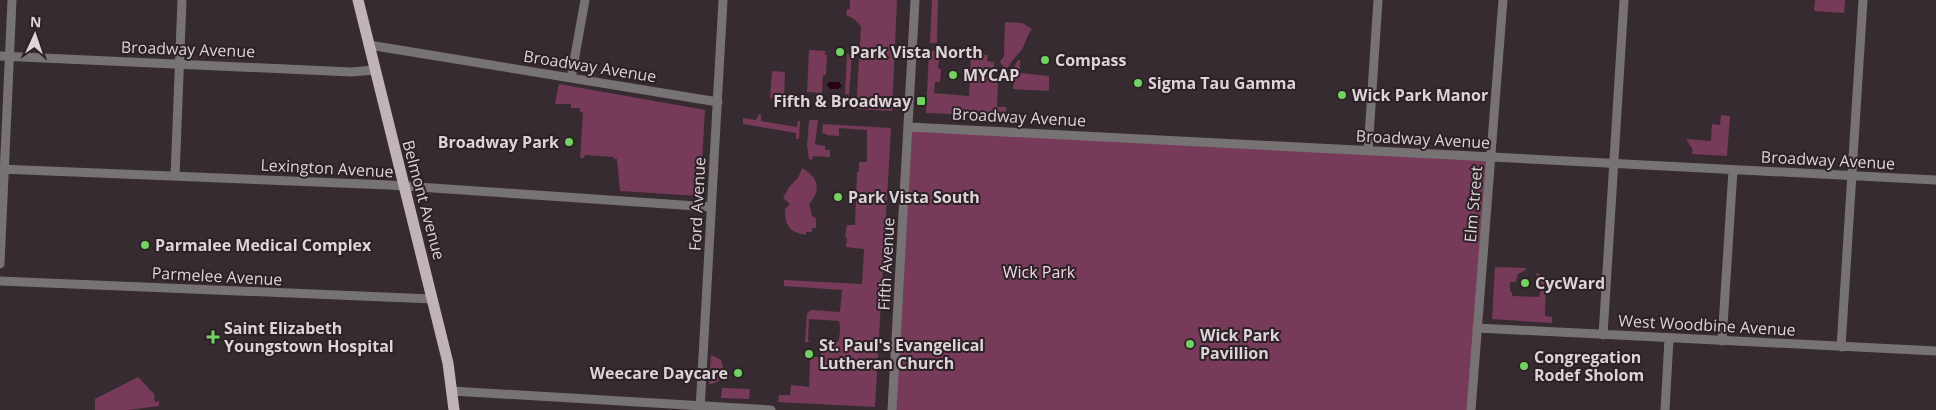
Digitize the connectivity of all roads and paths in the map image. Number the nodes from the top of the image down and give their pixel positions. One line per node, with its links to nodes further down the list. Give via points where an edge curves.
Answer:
1 (12, 0): 12 (street)
2 (182, 0): 13 (street)
3 (358, 0): 11 (main road, Belmont Avenue)
4 (585, 0): 15 (street)
5 (723, 0): 16 (street, Ford Avenue)
6 (915, 0): 17 (street, Fifth Avenue)
7 (1378, 0): 18 (street)
8 (1503, 0): 19 (street, Elm Street)
9 (1624, 0): 20 (street)
10 (1863, 0): 24 (street)
11 (369, 45): 14 (main road, Belmont Avenue); 15 (street, Broadway Avenue)
12 (4, 57): 13 (street, Broadway Avenue); 21 (street)
13 (179, 64): 14 (street, Broadway Avenue, via 351,72); 23 (street)
14 (374, 70): 26 (main road, Belmont Avenue)
15 (571, 78): 16 (street, Broadway Avenue)
16 (718, 102): 27 (street, Ford Avenue)
17 (909, 127): 18 (street, Broadway Avenue); 41 (street, Fifth Avenue)
18 (1368, 151): 19 (street, Broadway Avenue)
19 (1492, 157): 20 (street, Broadway Avenue); 31 (street, Elm Street)
20 (1614, 164): 22 (street, Broadway Avenue); 32 (street)
21 (2, 169): 23 (street, Lexington Avenue); 28 (street)
22 (1733, 170): 24 (street, Broadway Avenue); 34 (street)
23 (175, 176): 26 (street, Lexington Avenue)
24 (1852, 176): 25 (street, Broadway Avenue); 35 (street)
25 (1936, 180)
26 (403, 187): 27 (street, Lexington Avenue); 30 (main road, Belmont Avenue)
27 (711, 207): 38 (street, Ford Avenue)
28 (0, 264)
29 (0, 281): 30 (street, Parmelee Avenue)
30 (432, 299): 37 (main road, Belmont Avenue)
31 (1477, 328): 32 (street, West Woodbine Avenue); 42 (street, Elm Street)
32 (1603, 335): 33 (street, West Woodbine Avenue)
33 (1669, 339): 34 (street, West Woodbine Avenue); 43 (street)
34 (1722, 341): 35 (street, West Woodbine Avenue)
35 (1841, 347): 36 (street, West Woodbine Avenue)
36 (1936, 351)
37 (452, 392): 38 (street); 39 (main road, Belmont Avenue)
38 (700, 408): 40 (street)
39 (454, 410)
40 (771, 410)
41 (892, 410)
42 (1472, 410)
43 (1665, 410)

